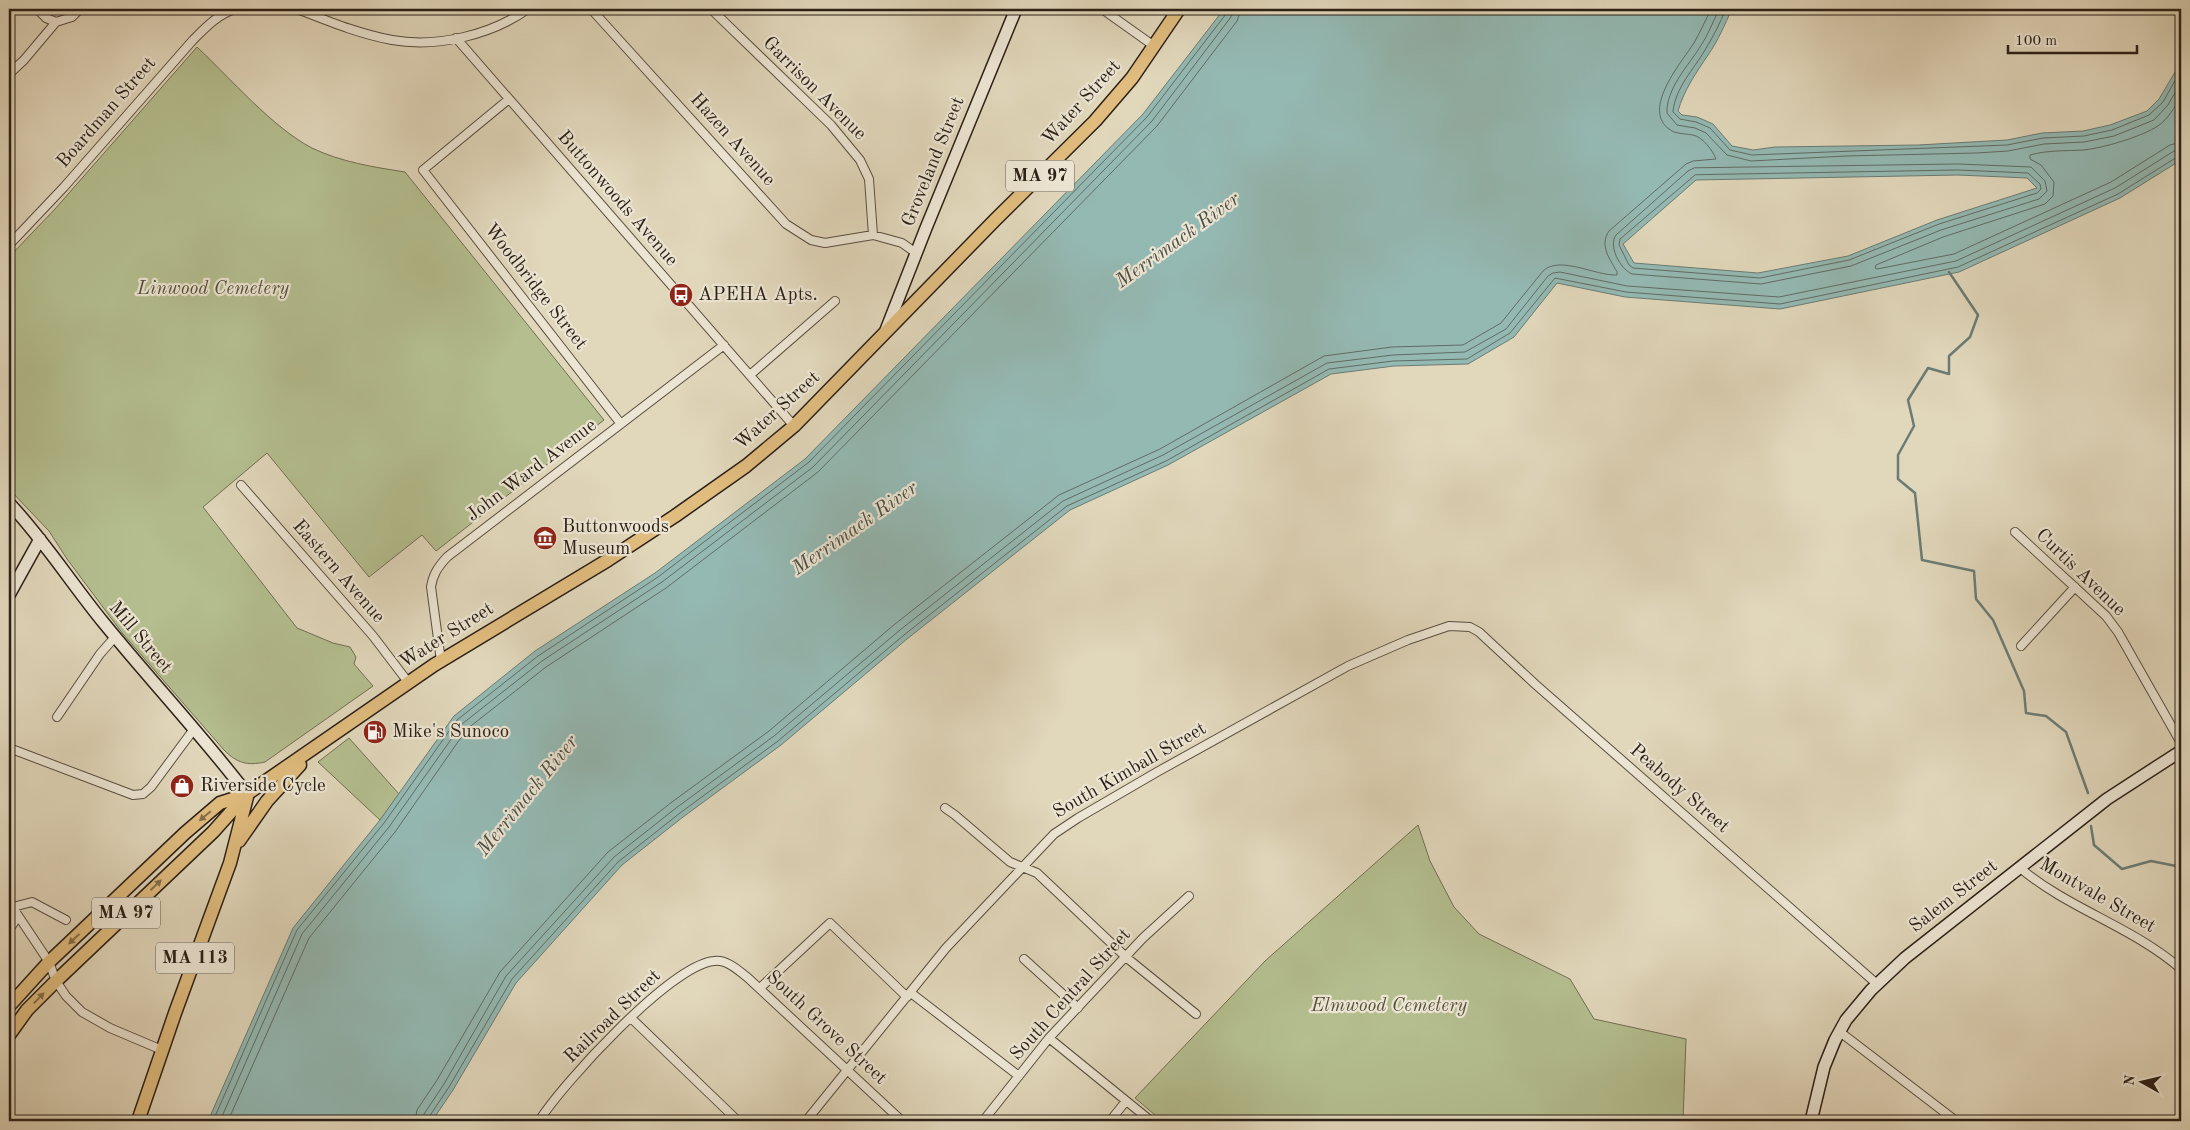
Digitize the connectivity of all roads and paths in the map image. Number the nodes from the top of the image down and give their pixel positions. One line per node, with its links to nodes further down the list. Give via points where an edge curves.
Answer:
1 (37, 9): 11 (street)
2 (80, 9): 11 (street, via 72,17)
3 (235, 9): 17 (street, Boardman Street, via 223,13 192,40)
4 (297, 9): 12 (street, via 341,26 394,40 428,42)
5 (528, 9): 12 (street, via 492,29)
6 (591, 9): 16 (street, Hazen Avenue, via 786,224 811,240 825,243)
7 (710, 9): 16 (street, Garrison Avenue, via 831,125 860,160 869,179)
8 (1016, 9): 18 (main road, Groveland Street)
9 (1102, 9): 13 (street)
10 (1179, 9): 13 (main road, Water Street / MA 97)
11 (56, 22): 14 (street)
12 (456, 38): 15 (street, Buttonwoods Avenue)
13 (1154, 46): 20 (main road, Water Street / MA 97, via 1095,121)
14 (9, 74)
15 (509, 99): 21 (street, Buttonwoods Avenue); 23 (street, Woodbridge Street, via 423,170)
16 (873, 235): 18 (street, via 902,243)
17 (9, 246)
18 (916, 253): 20 (main road, Groveland Street)
19 (835, 301): 22 (street)
20 (886, 330): 24 (main road, Water Street / MA 97)
21 (724, 345): 22 (street, Buttonwoods Avenue); 23 (street, John Ward Avenue)
22 (750, 375): 24 (street, Buttonwoods Avenue)
23 (621, 424): 34 (street, John Ward Avenue, via 438,567 431,593)
24 (794, 426): 34 (main road, Water Street / MA 97, via 746,466 675,516)
25 (241, 485): 35 (street, Eastern Avenue, via 373,636)
26 (9, 503): 28 (main road, Mill Street)
27 (2014, 532): 29 (street, Curtis Avenue)
28 (40, 539): 30 (main road); 32 (main road, Mill Street)
29 (2075, 587): 33 (street); 38 (street, Curtis Avenue, via 2118,632)
30 (9, 595)
31 (1456, 625): 45 (street, South Kimball Street, via 1408,640 1348,666 1306,689 1078,818 1054,834); 58 (street, Peabody Street, via 1479,632)
32 (115, 637): 36 (street); 37 (main road, Mill Street)
33 (2021, 646)
34 (441, 661): 35 (main road, Water Street / MA 97)
35 (408, 682): 39 (main road, Water Street / MA 97)
36 (57, 717)
37 (194, 729): 40 (street, via 151,787 142,794 133,795); 42 (main road, Mill Street)
38 (2181, 743)
39 (319, 744): 42 (main road, Water Street / MA 97); 44 (main road, Water Street, via 267,802)
40 (9, 748)
41 (2181, 750): 46 (main road, Salem Street, via 2107,799)
42 (247, 794): 44 (main road, Water Street / MA 113); 54 (main road, MA 97, one-way to 54, via 220,803); 57 (main road, MA 97, one-way to 42, via 212,832)
43 (945, 808): 45 (street, via 1010,862)
44 (234, 847): 68 (main road, Water Street / MA 113)
45 (1023, 868): 52 (street, via 1037,873); 60 (street, South Kimball Street, via 946,948)
46 (2020, 868): 56 (street, Montvale Street, via 2040,883 2156,949); 58 (main road, Salem Street, via 1905,958)
47 (1189, 896): 52 (street, South Central Street, via 1143,938)
48 (11, 904): 49 (street); 50 (street, via 32,902)
49 (18, 916): 51 (street); 54 (street)
50 (66, 920)
51 (9, 930)
52 (1127, 958): 62 (street, South Central Street); 63 (street)
53 (1024, 959): 62 (street)
54 (49, 962): 57 (street); 61 (main road, MA 97)
55 (726, 962): 59 (street, South Grove Street); 64 (street, Railroad Street, via 716,960 691,969)
56 (2181, 970)
57 (56, 981): 66 (main road, MA 97, one-way to 57, via 27,1010); 68 (street, via 82,1012)
58 (1877, 984): 65 (main road, Salem Street)
59 (760, 988): 60 (street, via 830,923); 69 (street, South Grove Street)
60 (909, 995): 69 (street, South Kimball Street); 70 (street)
61 (9, 1006)
62 (1078, 1008): 67 (street, South Central Street)
63 (1196, 1014)
64 (631, 1018): 73 (street, Railroad Street, via 589,1059); 74 (street)
65 (1840, 1032): 80 (main road, Salem Street, via 1824,1067); 81 (street)
66 (9, 1035)
67 (1049, 1038): 70 (street, South Central Street); 71 (street)
68 (162, 1050): 72 (main road, Water Street / MA 113)
69 (847, 1071): 75 (street, South Kimball Street); 76 (street, South Grove Street)
70 (1019, 1076): 77 (street, South Central Street)
71 (1126, 1101): 78 (street); 79 (street)
72 (138, 1121)
73 (539, 1121)
74 (738, 1121)
75 (806, 1121)
76 (902, 1121)
77 (983, 1121)
78 (1110, 1121)
79 (1151, 1121)
80 (1811, 1121)
81 (1956, 1121)

